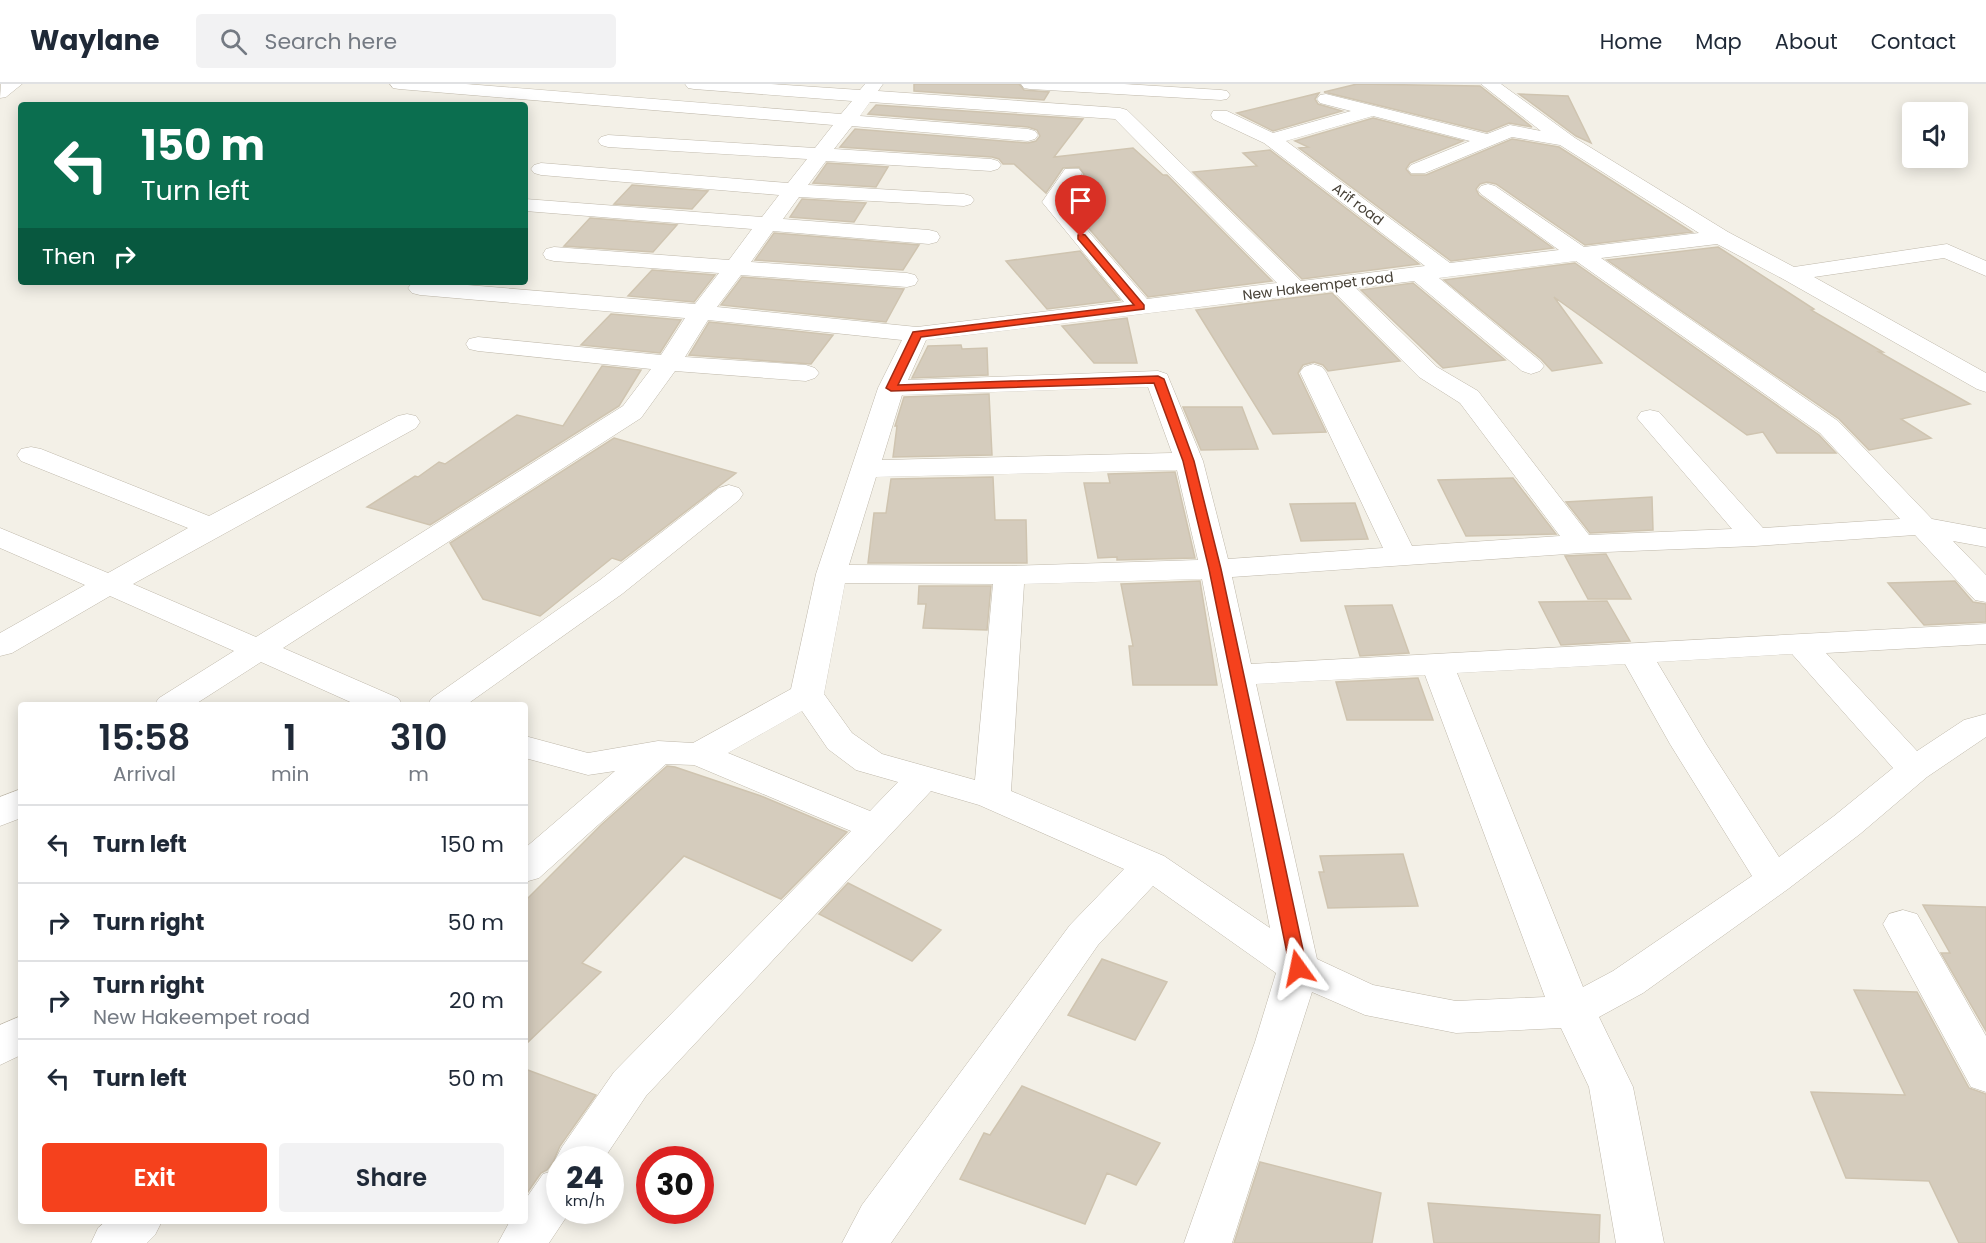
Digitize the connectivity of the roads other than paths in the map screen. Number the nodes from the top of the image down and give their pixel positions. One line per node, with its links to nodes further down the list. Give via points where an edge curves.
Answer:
1 (13, 84): 7 (street)
2 (399, 84): 9 (street)
3 (694, 84): 6 (street)
4 (1030, 84): 8 (street)
5 (1490, 84): 18 (street)
6 (869, 90): 13 (street); 41 (street, via 1120,114)
7 (0, 93)
8 (1221, 95)
9 (502, 99): 13 (street)
10 (1326, 99): 11 (street)
11 (1373, 110): 15 (street); 16 (street)
12 (1220, 115): 15 (street, Arif road)
13 (845, 122): 14 (street); 19 (street)
14 (1028, 135)
15 (1271, 139): 35 (street, Arif road)
16 (1486, 139): 18 (street, via 1510,130); 22 (street)
17 (608, 141): 19 (street)
18 (1568, 142): 30 (street)
19 (819, 156): 20 (street); 24 (street)
20 (991, 165)
21 (541, 169): 24 (street)
22 (1418, 169)
23 (1072, 173): 42 (street, via 1052,202)
24 (793, 190): 26 (street); 28 (street)
25 (1488, 190): 32 (street)
26 (964, 200)
27 (528, 205): 28 (street)
28 (767, 225): 29 (street); 33 (street)
29 (929, 237)
30 (1720, 237): 32 (street, New Hakeempet road); 37 (street)
31 (554, 254): 33 (street)
32 (1581, 254): 35 (street, New Hakeempet road); 58 (street, via 1828,427)
33 (736, 266): 38 (street); 43 (street)
34 (1986, 269): 37 (street, via 1947,251)
35 (1445, 270): 36 (street, New Hakeempet road)
36 (1419, 273): 39 (street, New Hakeempet road); 47 (street)
37 (1791, 274): 50 (street)
38 (907, 280)
39 (1338, 283): 41 (street, New Hakeempet road); 63 (street, via 1428,372 1469,397)
40 (420, 288): 43 (street, New Hakeempet road)
41 (1295, 288): 42 (street, New Hakeempet road)
42 (1141, 307): 44 (street, New Hakeempet road)
43 (701, 312): 44 (street, New Hakeempet road); 46 (street)
44 (897, 332): 51 (street)
45 (478, 344): 46 (street)
46 (668, 363): 49 (street); 73 (street, via 632,412)
47 (1531, 366)
48 (1313, 372): 64 (street)
49 (806, 373)
50 (1986, 384)
51 (891, 388): 55 (street, via 1158,379); 56 (street)
52 (1650, 418): 61 (street)
53 (407, 422): 59 (street)
54 (31, 455): 59 (street)
55 (1189, 461): 56 (street); 65 (street)
56 (866, 469): 66 (street)
57 (729, 494): 80 (street, via 612,587)
58 (1922, 526): 61 (street); 62 (street); 69 (street)
59 (211, 527): 68 (street)
60 (0, 537): 68 (street)
61 (1755, 537): 63 (street)
62 (1986, 538)
63 (1581, 544): 64 (street)
64 (1402, 556): 65 (street)
65 (1215, 569): 67 (street); 76 (street)
66 (831, 574): 67 (street); 77 (street)
67 (1009, 574): 86 (street)
68 (109, 583): 72 (street); 73 (street)
69 (1986, 593)
70 (1986, 634): 71 (street)
71 (1800, 644): 74 (street); 85 (street)
72 (0, 646)
73 (256, 650): 78 (street); 79 (street)
74 (1636, 654): 75 (street); 92 (street)
75 (1437, 663): 76 (street); 95 (street)
76 (1238, 675): 94 (street)
77 (807, 694): 84 (street); 88 (street, via 840,741 869,762)
78 (176, 702)
79 (379, 702)
80 (448, 702)
81 (1983, 733): 85 (street)
82 (528, 748): 83 (street, via 588,764)
83 (658, 752): 84 (street); 90 (street)
84 (699, 754): 88 (street)
85 (1914, 769): 92 (street)
86 (992, 797): 88 (street); 91 (street)
87 (18, 803): 89 (street)
88 (899, 803): 99 (street, via 630,1084)
89 (0, 814)
90 (528, 866)
91 (1142, 875): 94 (street); 104 (street, via 1083,934 879,1219)
92 (1774, 880): 95 (street)
93 (1903, 924): 98 (street)
94 (1294, 982): 95 (street, via 1456,1017); 105 (street)
95 (1578, 1019): 106 (street, via 1611,1087)
96 (18, 1034): 97 (street)
97 (0, 1048)
98 (1986, 1075)
99 (588, 1146)
100 (546, 1208): 103 (street)
101 (135, 1224): 102 (street)
102 (115, 1243)
103 (522, 1243)
104 (866, 1243)
105 (1208, 1243)
106 (1640, 1243)

